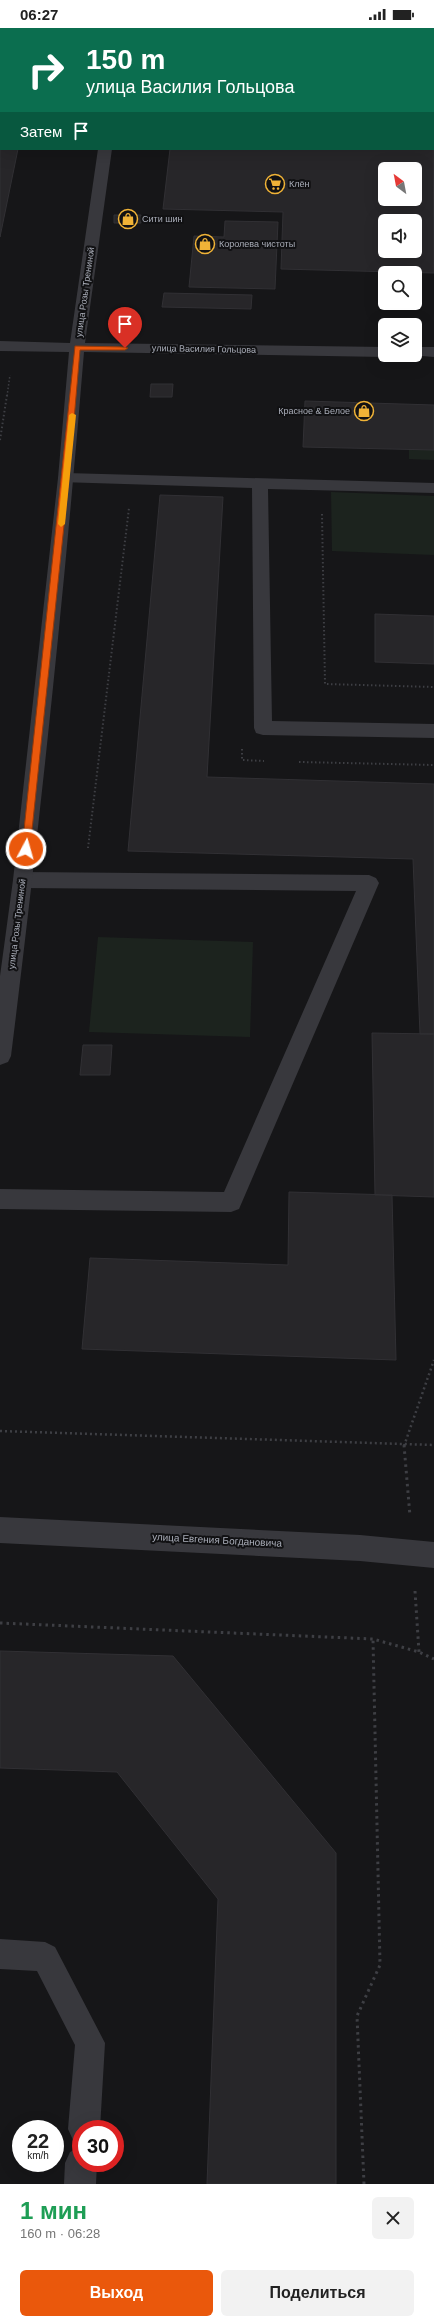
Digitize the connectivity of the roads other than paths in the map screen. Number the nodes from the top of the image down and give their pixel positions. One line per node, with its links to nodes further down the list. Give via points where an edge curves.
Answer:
1 (105, 150): 3 (street, улица Розы Трениной)
2 (7, 346): 3 (street, улица Василия Гольцова)
3 (77, 348): 4 (street, улица Василия Гольцова); 7 (street, улица Розы Трениной)
4 (378, 352)
5 (422, 352): 6 (street)
6 (434, 352)
7 (66, 478): 8 (street); 11 (street, улица Розы Трениной)
8 (260, 484): 9 (street); 10 (street, via 263,728)
9 (434, 488)
10 (434, 731)
11 (23, 880): 12 (street, улица Розы Трениной); 13 (street, via 369,883 231,1202)
12 (0, 1056)
13 (0, 1199)
14 (0, 1530): 15 (street, улица Евгения Богдановича, via 360,1548)
15 (434, 1555)
16 (0, 1954): 17 (street, via 45,1957 90,2043)
17 (85, 2120)
18 (81, 2172): 19 (street)
19 (80, 2184)

